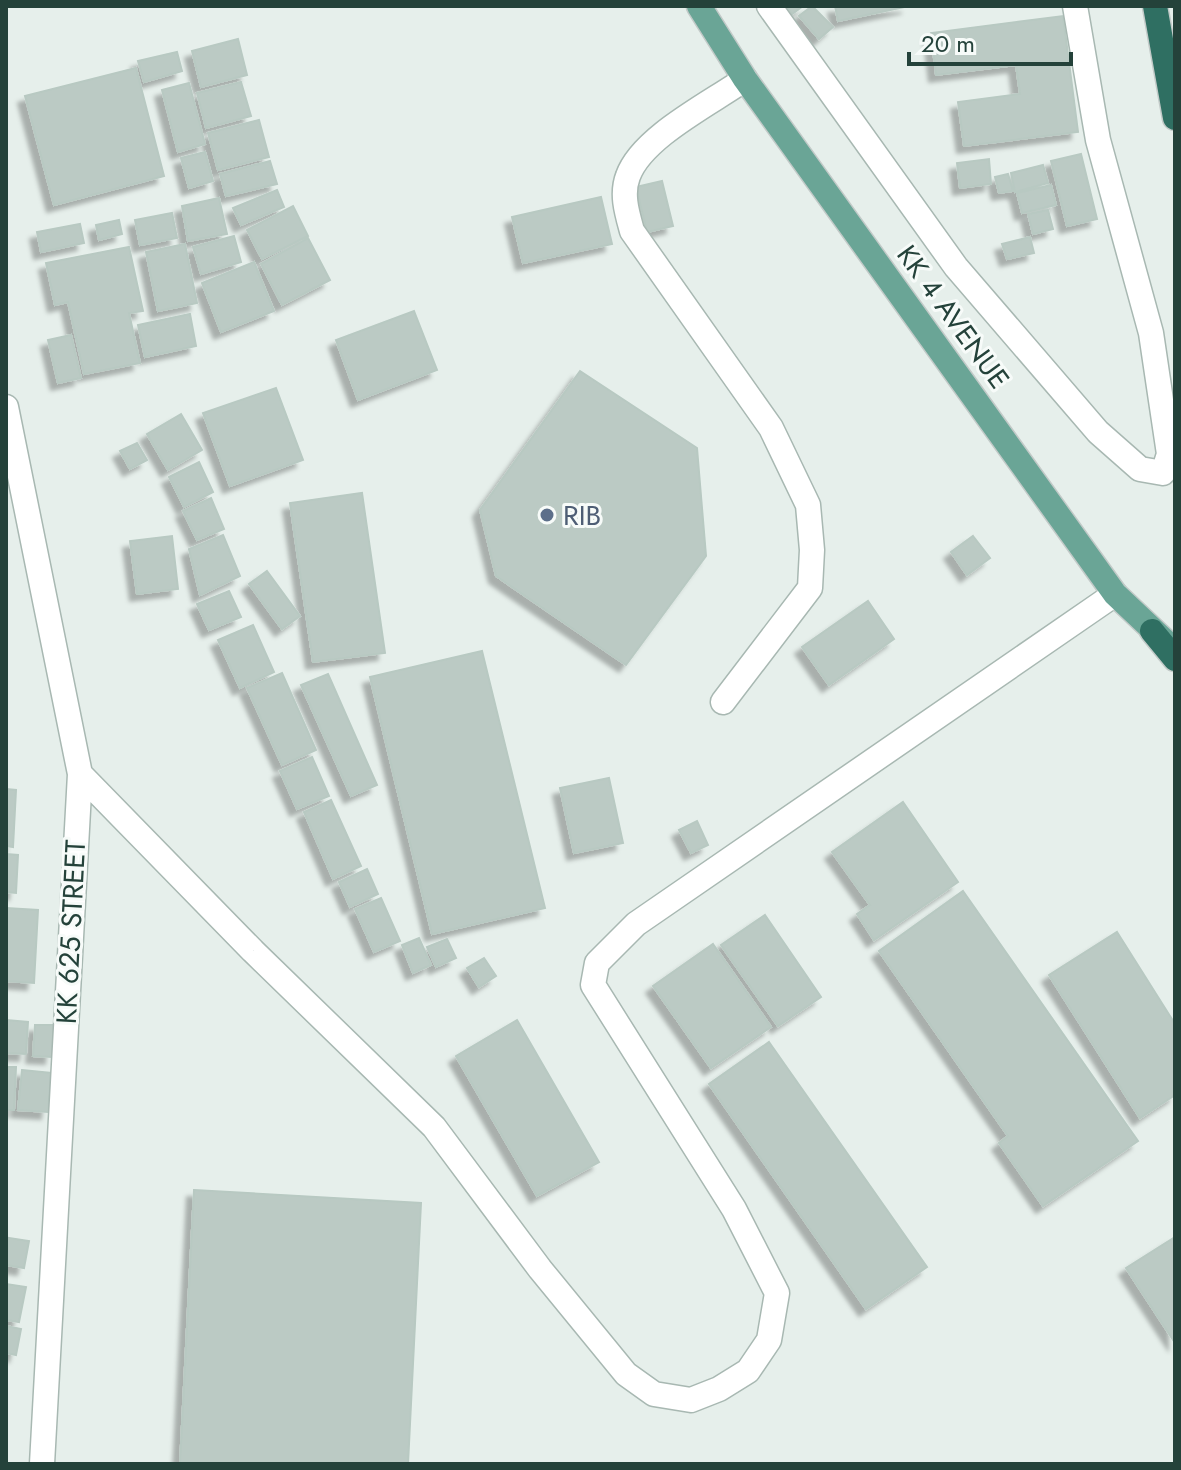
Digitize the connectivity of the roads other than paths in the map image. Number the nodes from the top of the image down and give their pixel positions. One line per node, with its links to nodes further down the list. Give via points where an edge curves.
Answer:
1 (699, 6): 5 (main road, KK 4 AVENUE)
2 (769, 6): 3 (street, via 956,267 1098,432 1140,469 1163,473 1169,454 1151,333 1098,140)
3 (1075, 6)
4 (1155, 6): 6 (highway)
5 (745, 79): 8 (main road, KK 4 AVENUE); 12 (street, via 641,152 626,178 625,205 632,231 771,428 808,505 810,588)
6 (1175, 118)
7 (6, 407): 13 (street, KK 625 STREET)
8 (1115, 594): 9 (main road, KK 4 AVENUE); 13 (street, via 636,924 597,963 593,985 734,1209 777,1293 769,1340 748,1371 691,1400 654,1394 626,1374 434,1127)
9 (1152, 631): 10 (main road, KK 4 AVENUE); 11 (highway)
10 (1175, 649)
11 (1175, 659)
12 (723, 702)
13 (80, 774): 14 (street, KK 625 STREET)
14 (42, 1464)

